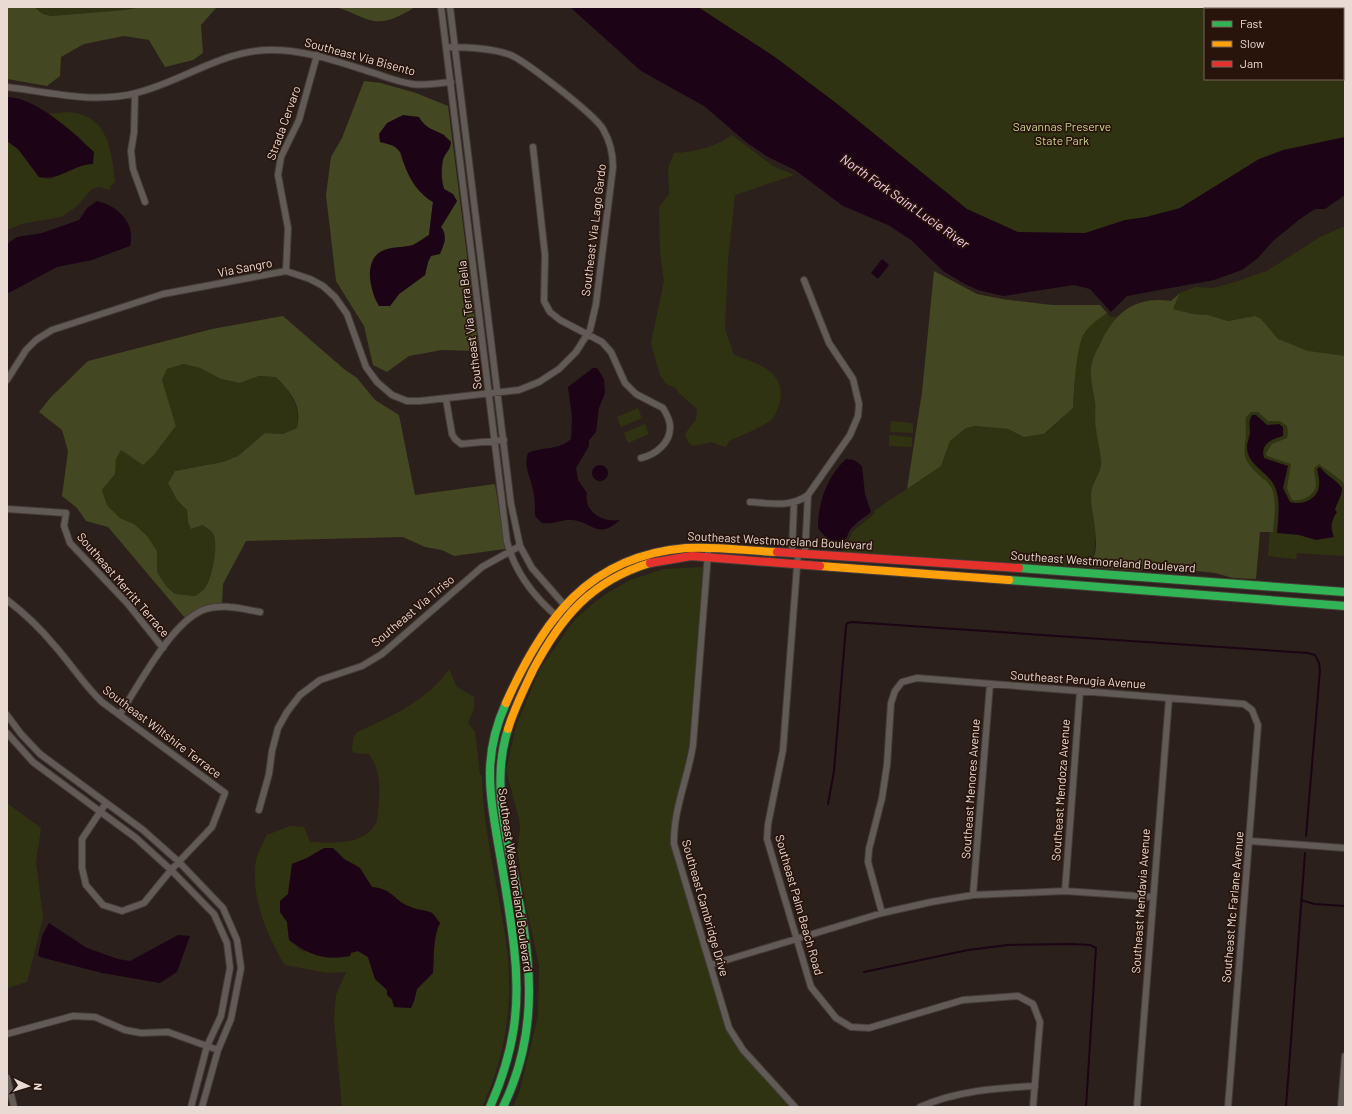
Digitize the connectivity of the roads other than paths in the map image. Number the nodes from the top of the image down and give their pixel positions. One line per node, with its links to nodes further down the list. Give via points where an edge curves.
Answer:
1 (441, 7): 3 (street, Southeast Via Terra Bella)
2 (450, 7): 4 (street, Southeast Via Terra Bella)
3 (447, 47): 4 (street, Southeast Via Lago Gardo); 6 (street, Southeast Via Terra Bella)
4 (456, 47): 13 (street, Southeast Via Lago Gardo, via 497,51 519,59 592,115 609,140 613,166 596,304); 15 (street, Southeast Via Terra Bella)
5 (317, 55): 6 (street, Southeast Via Bisento, via 412,84); 8 (street, Southeast Via Bisento, via 284,50 245,53); 11 (street, Strada Cervaro, via 299,120 281,157 278,175 288,228)
6 (451, 82): 16 (street, Southeast Via Terra Bella)
7 (7, 87): 8 (street, Southeast Via Bisento, via 79,96)
8 (135, 94): 10 (street, via 131,152 133,169)
9 (533, 147): 13 (street, via 545,255 544,301 550,312 560,320)
10 (145, 202)
11 (286, 271): 14 (street, Via Sangro, via 163,294 52,330 26,350); 17 (street, Via Sangro, via 310,279 335,297 348,314 366,367 377,382 392,395 407,400)
12 (804, 280): 21 (street, via 829,343 853,380 859,404 858,416 850,435)
13 (587, 334): 15 (street, Southeast Via Lago Gardo, via 576,352 559,369 539,382 519,390); 20 (street, via 602,342 611,352 630,389 664,408 670,426 664,445 649,456)
14 (7, 380)
15 (498, 392): 16 (street, Via Sangro); 18 (street, Southeast Via Terra Bella)
16 (489, 393): 17 (street, Via Sangro); 19 (street, Southeast Via Terra Bella)
17 (446, 398): 19 (street, via 454,439 462,444)
18 (504, 440): 19 (street); 25 (street, Southeast Via Terra Bella, via 510,504)
19 (494, 442): 27 (street, Southeast Via Terra Bella)
20 (641, 458)
21 (808, 495): 23 (street); 28 (street)
22 (750, 502): 23 (street)
23 (794, 502): 28 (street)
24 (7, 509): 39 (street, Southeast Merritt Terrace, via 66,513 64,526 70,543 127,603)
25 (520, 546): 27 (street, Southeast Via Tiriso); 33 (street, Southeast Via Terra Bella, via 532,568)
26 (708, 548): 28 (street, Southeast Westmoreland Boulevard); 29 (street, Southeast Cambridge Drive); 33 (street, Southeast Westmoreland Boulevard, via 674,548 632,559 615,566 588,584)
27 (510, 552): 37 (street, Southeast Via Terra Bella, via 530,588); 50 (street, Southeast Via Tiriso, via 482,567 382,654 362,666 320,680 300,695 278,728)
28 (799, 553): 30 (street, Southeast Palm Beach Road); 31 (street, Southeast Westmoreland Boulevard)
29 (708, 557): 30 (street, Southeast Westmoreland Boulevard); 36 (street, Southeast Westmoreland Boulevard, via 672,557 635,568 618,575 585,598); 61 (street, Southeast Cambridge Drive, via 693,745 674,828 674,844)
30 (798, 563): 34 (street, Southeast Westmoreland Boulevard); 60 (street, Southeast Palm Beach Road, via 783,750 767,839)
31 (1345, 592)
32 (7, 600): 44 (street, Southeast Wiltshire Terrace, via 25,614 54,645 88,688 102,702)
33 (564, 605): 36 (street, Southeast Via Terra Bella); 37 (street, Southeast Westmoreland Boulevard)
34 (1345, 606)
35 (260, 612): 39 (street, via 226,606 203,610 184,623)
36 (571, 612): 38 (street, Southeast Westmoreland Boulevard)
37 (556, 615): 38 (street, Southeast Via Terra Bella); 73 (street, Southeast Westmoreland Boulevard, via 521,671 505,703 493,741 489,787 512,925 518,979 515,1025 502,1084)
38 (563, 621): 74 (street, Southeast Westmoreland Boulevard, via 515,706 503,743 500,768 502,810 523,927 529,982 529,1020 513,1088)
39 (163, 648): 44 (street)
40 (990, 684): 41 (street, Southeast Perugia Avenue); 57 (street, Southeast Menores Avenue); 59 (street, Southeast Perugia Avenue, via 917,678 902,682 895,691 891,703 882,798 868,862)
41 (1080, 691): 42 (street, Southeast Perugia Avenue); 56 (street, Southeast Mendoza Avenue)
42 (1169, 698): 43 (street, Southeast Perugia Avenue, via 1232,702 1244,704); 58 (street, Southeast Mendavia Avenue)
43 (1252, 710): 52 (street, Southeast Mc Farlane Avenue, via 1258,725)
44 (120, 714): 54 (street, Southeast Wiltshire Terrace, via 225,793 212,827)
45 (7, 715): 47 (street)
46 (7, 734): 48 (street)
47 (40, 754): 48 (street); 49 (street)
48 (33, 762): 51 (street)
49 (106, 803): 51 (street, Southeast Wiltshire Terrace); 54 (street, via 143,830)
50 (259, 810)
51 (99, 812): 55 (street, via 136,838); 55 (street, Southeast Wiltshire Terrace, via 82,839 82,868 86,885 103,905 122,911 144,903)
52 (1250, 841): 53 (street); 79 (street, Southeast Mc Farlane Avenue)
53 (1345, 848)
54 (179, 862): 55 (street, Southeast Wiltshire Terrace); 63 (street, via 223,908 238,940)
55 (171, 870): 62 (street, via 214,914 227,943)
56 (1065, 891): 57 (street); 58 (street)
57 (974, 895): 59 (street)
58 (1152, 898): 78 (street, Southeast Mendavia Avenue)
59 (882, 913): 60 (street)
60 (796, 938): 61 (street); 69 (street, Southeast Palm Beach Road, via 811,987 836,1018 851,1027 869,1028 963,1000 1018,996 1034,1004 1040,1022)
61 (710, 965): 75 (street, Southeast Cambridge Drive, via 729,1028 743,1050)
62 (230, 968): 63 (street); 65 (street, via 221,1016)
63 (241, 968): 66 (street, via 231,1019)
64 (7, 1034): 65 (street, via 73,1016 95,1018 140,1033 168,1032)
65 (207, 1046): 66 (street); 71 (street)
66 (218, 1050): 72 (street)
67 (1345, 1056): 80 (street)
68 (7, 1078): 70 (street)
69 (1035, 1086): 76 (street, via 987,1089 934,1101); 77 (street, Southeast Palm Beach Road)
70 (14, 1107)
71 (191, 1107)
72 (202, 1107)
73 (490, 1107)
74 (503, 1107)
75 (795, 1107)
76 (920, 1107)
77 (1034, 1107)
78 (1137, 1107)
79 (1228, 1107)
80 (1341, 1107)

